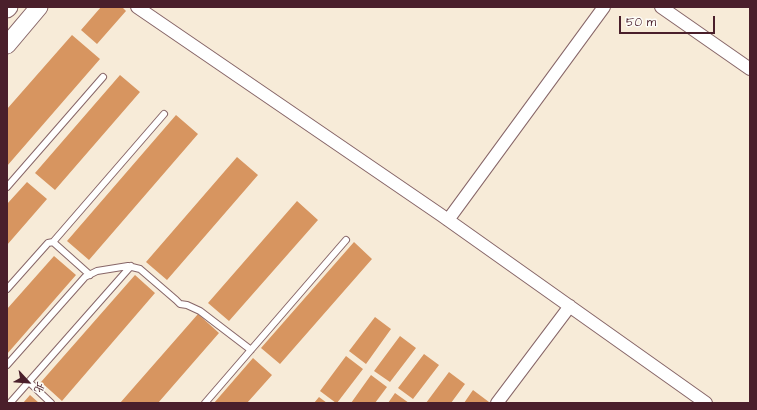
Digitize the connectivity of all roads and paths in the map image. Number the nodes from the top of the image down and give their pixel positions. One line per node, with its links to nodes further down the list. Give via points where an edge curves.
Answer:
1 (9, 7): 6 (main road)
2 (40, 7): 7 (main road)
3 (137, 7): 12 (street)
4 (604, 7): 12 (street)
5 (661, 7): 8 (street)
6 (7, 9)
7 (7, 45)
8 (750, 69)
9 (103, 77): 11 (lane)
10 (164, 114): 14 (lane)
11 (7, 187)
12 (448, 220): 18 (street)
13 (346, 240): 19 (lane)
14 (53, 242): 16 (lane); 17 (lane, via 48,243)
15 (131, 266): 16 (lane, via 97,271); 19 (lane, via 140,269 180,304 200,311); 21 (lane)
16 (90, 275): 20 (lane, via 85,277)
17 (7, 289)
18 (570, 306): 25 (street); 26 (street)
19 (251, 350): 24 (lane)
20 (7, 365)
21 (29, 382): 22 (lane); 23 (lane)
22 (10, 403)
23 (51, 403)
24 (205, 403)
25 (497, 403)
26 (706, 403)

